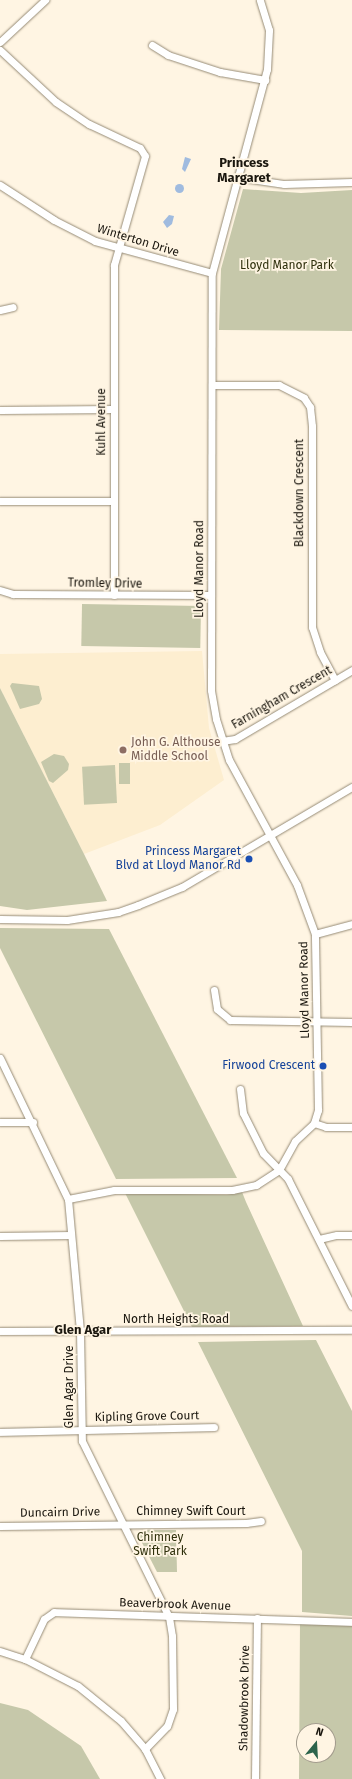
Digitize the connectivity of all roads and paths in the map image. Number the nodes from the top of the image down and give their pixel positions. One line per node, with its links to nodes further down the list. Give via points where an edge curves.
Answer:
1 (46, 0): 3 (street)
2 (260, 0): 6 (street, Lloyd Manor Road, via 269,30)
3 (0, 42)
4 (152, 45): 6 (street, via 168,55 220,72)
5 (0, 50): 10 (street, Kuhl Avenue, via 61,105 89,124 144,152 145,160)
6 (265, 80): 7 (street, Lloyd Manor Road)
7 (237, 177): 8 (street, via 284,184); 11 (street, Lloyd Manor Road)
8 (352, 182)
9 (1, 187): 10 (street, Winterton Drive, via 54,220 95,241)
10 (118, 248): 11 (street, Winterton Drive); 15 (street, Kuhl Avenue, via 114,265)
11 (212, 273): 14 (street, Lloyd Manor Road)
12 (13, 307): 13 (street)
13 (0, 310)
14 (212, 385): 20 (street, Lloyd Manor Road); 23 (street, Blackdown Crescent, via 279,385 304,398 310,407 312,627 320,652)
15 (113, 409): 16 (street); 18 (street, Kuhl Avenue)
16 (0, 410)
17 (0, 501): 18 (street)
18 (113, 501): 21 (street, Kuhl Avenue)
19 (0, 590): 21 (street, Tromley Drive, via 13,594)
20 (211, 595): 21 (street, Tromley Drive); 24 (street, Lloyd Manor Road, via 212,690)
21 (114, 596)
22 (352, 670): 23 (street, Farningham Crescent)
23 (335, 680): 24 (street, Farningham Crescent, via 235,739)
24 (222, 741): 26 (street, Lloyd Manor Road, via 236,777)
25 (352, 787): 26 (street)
26 (270, 836): 27 (street, via 182,886 118,912 67,920); 29 (street, Lloyd Manor Road, via 297,886)
27 (0, 919)
28 (352, 924): 29 (street)
29 (315, 934): 31 (street, Lloyd Manor Road)
30 (214, 990): 31 (street, via 217,1009 230,1020)
31 (318, 1021): 32 (street); 37 (street, Lloyd Manor Road, via 318,1110)
32 (352, 1022)
33 (0, 1058): 36 (street, Glen Agar Drive)
34 (240, 1089): 39 (street, via 244,1113 263,1154)
35 (0, 1122): 36 (street)
36 (33, 1122): 40 (street, Glen Agar Drive)
37 (314, 1123): 38 (street, via 326,1127); 39 (street, via 295,1141)
38 (352, 1126)
39 (279, 1170): 40 (street, via 265,1181 232,1190 114,1190); 44 (street, via 288,1179)
40 (68, 1199): 41 (street, Glen Agar Drive)
41 (71, 1235): 43 (street); 48 (street, Glen Agar Drive, via 77,1274)
42 (352, 1235): 44 (street)
43 (0, 1236)
44 (319, 1239): 45 (street)
45 (352, 1306)
46 (352, 1323): 49 (street)
47 (0, 1331): 48 (street, North Heights Road)
48 (80, 1331): 49 (street, North Heights Road); 51 (street, Glen Agar Drive)
49 (349, 1331)
50 (214, 1427): 51 (street, Kipling Grove Court)
51 (80, 1430): 52 (street, Kipling Grove Court); 54 (street, Glen Agar Drive, via 84,1446)
52 (0, 1432)
53 (261, 1521): 54 (street, Chimney Swift Court)
54 (121, 1523): 55 (street, Duncairn Drive); 56 (street, Glen Agar Drive)
55 (0, 1526)
56 (169, 1617): 57 (street, Beaverbrook Avenue); 60 (street, Beaverbrook Avenue, via 54,1612 44,1619); 61 (street, Glen Agar Drive, via 172,1636 173,1709 167,1726)
57 (257, 1618): 58 (street, Beaverbrook Avenue); 63 (street, Shadowbrook Drive)
58 (352, 1622)
59 (0, 1651): 60 (street)
60 (25, 1659): 61 (street, via 78,1686 121,1721)
61 (145, 1749): 62 (street)
62 (160, 1779)
63 (255, 1779)

